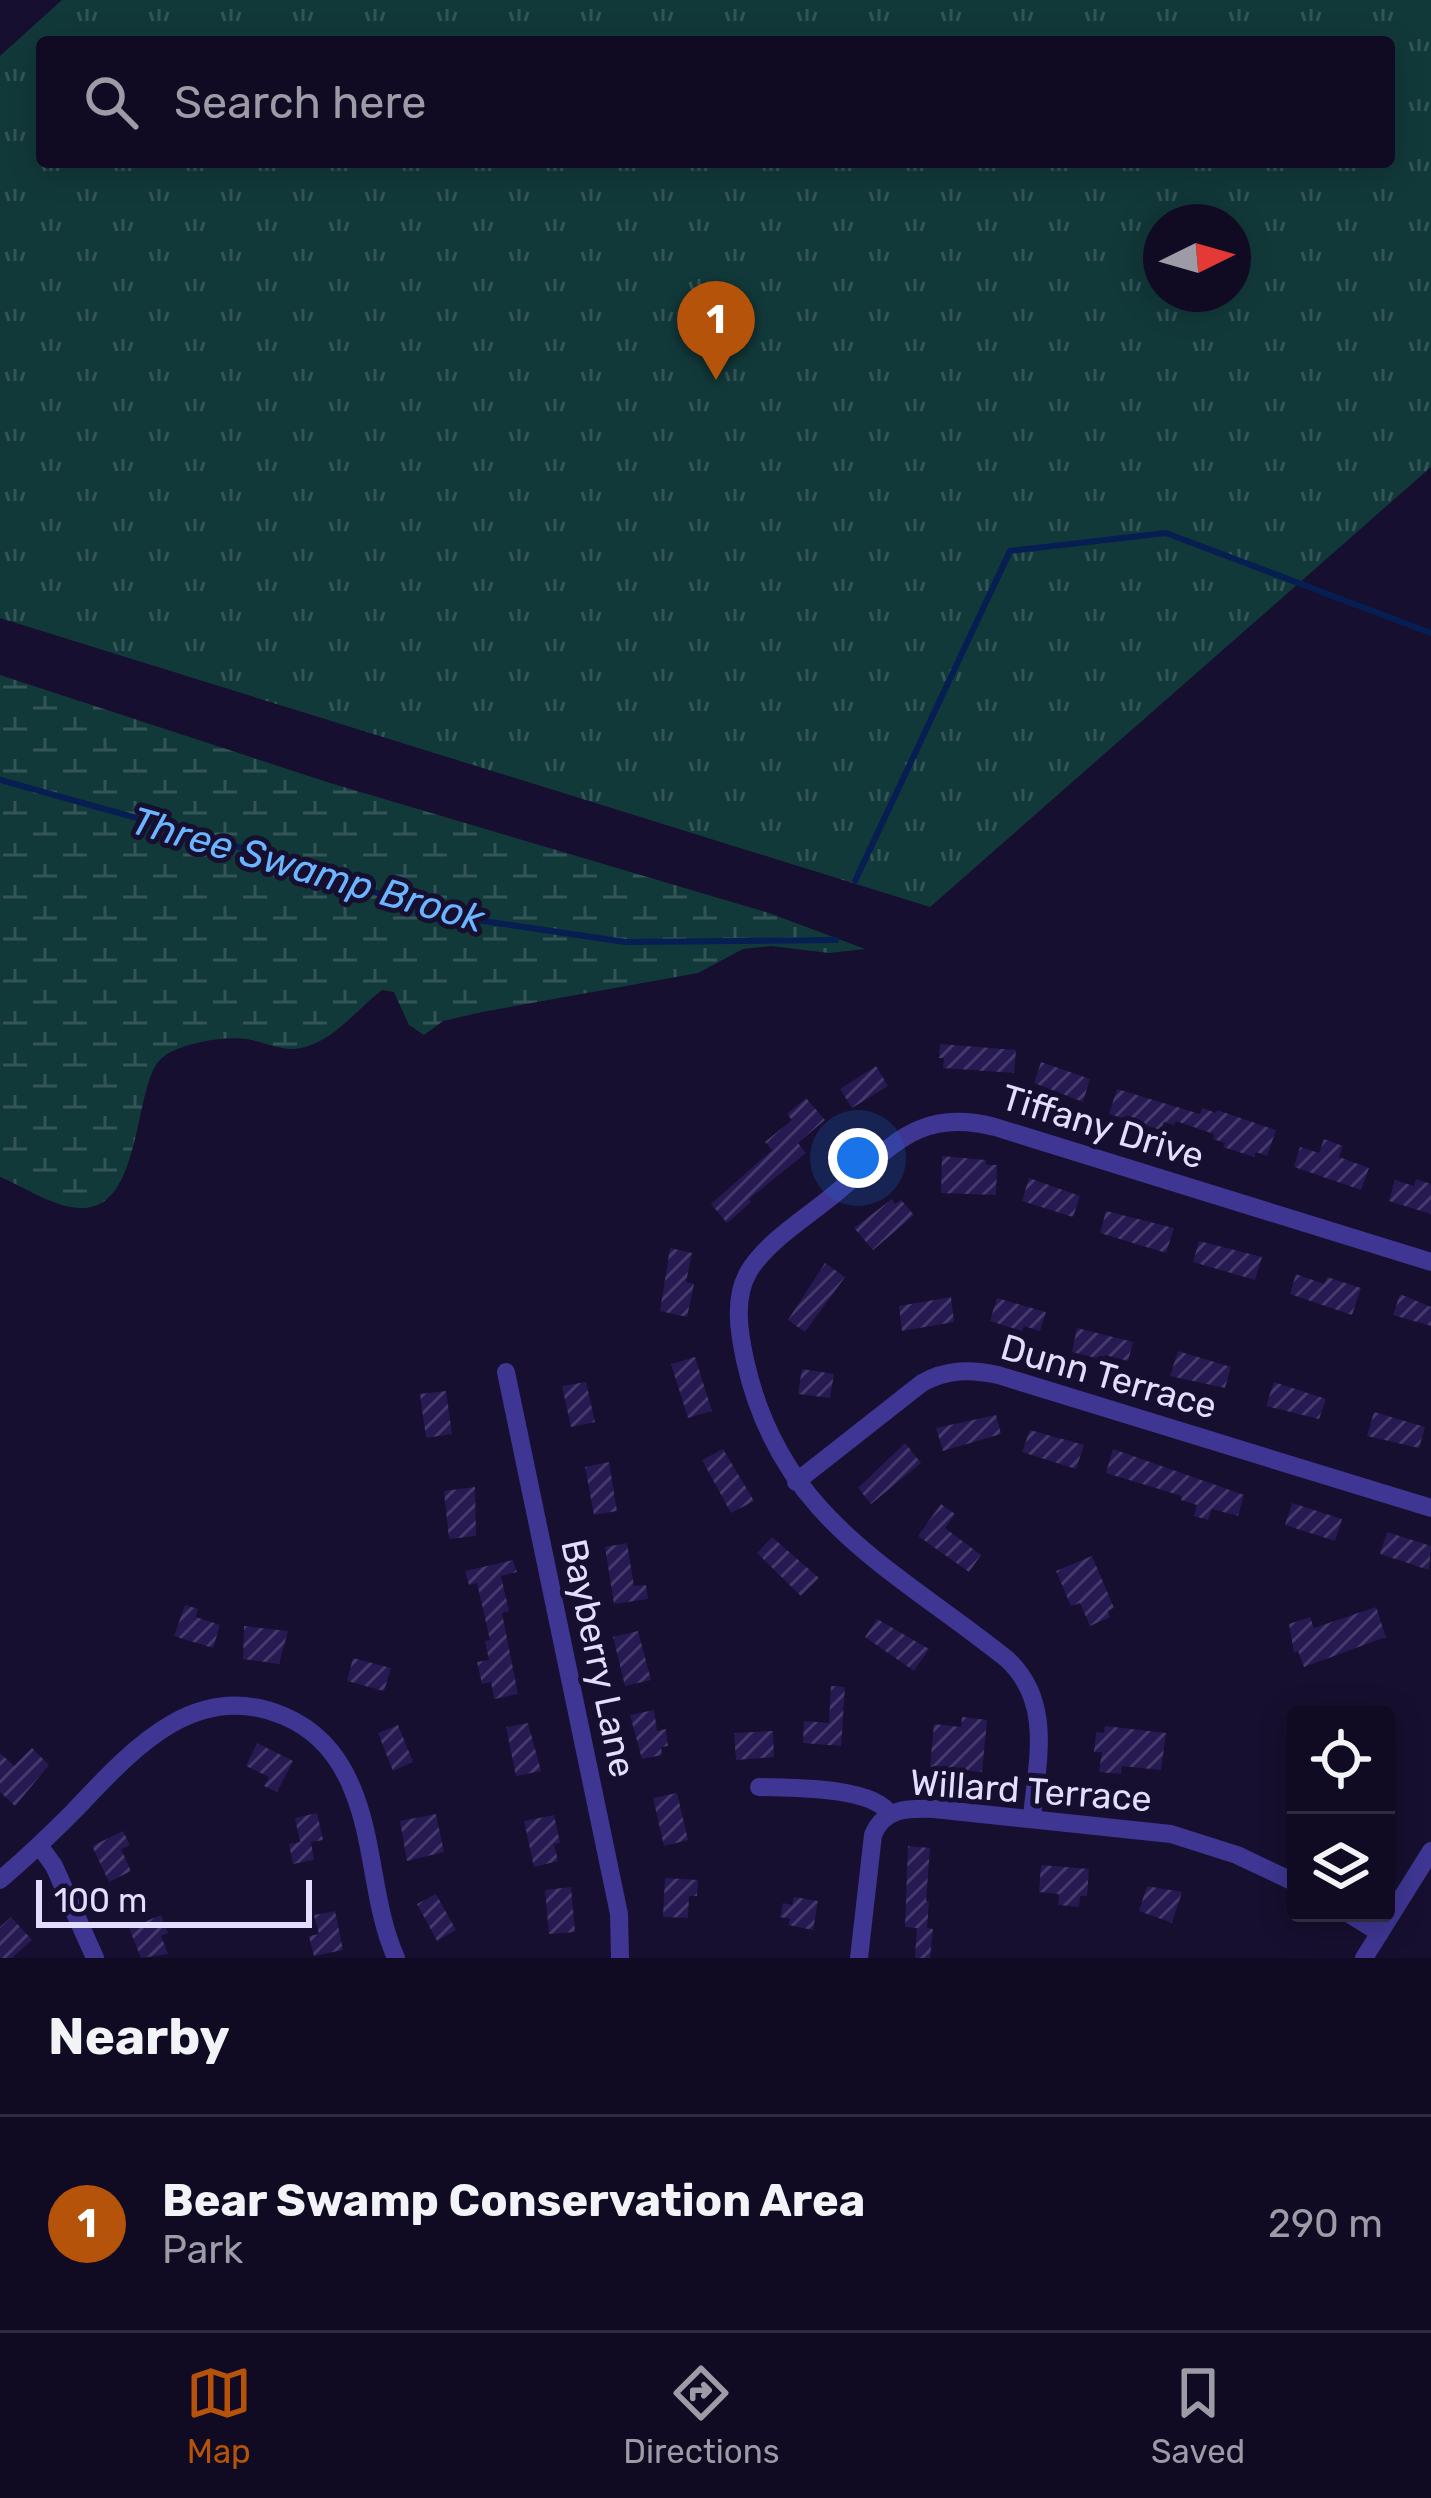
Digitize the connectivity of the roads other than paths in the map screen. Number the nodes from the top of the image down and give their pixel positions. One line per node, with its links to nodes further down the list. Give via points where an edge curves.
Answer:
1 (1431, 1262): 3 (street, Tiffany Drive, via 995,1127 928,1124 774,1245 744,1281 739,1328 750,1381)
2 (506, 1372): 16 (street, Bayberry Lane, via 619,1914)
3 (796, 1482): 4 (street, Dunn Terrace, via 922,1383 976,1371); 7 (street, Tiffany Drive, via 847,1537 1024,1676 1038,1717)
4 (1431, 1508)
5 (759, 1787): 6 (street, Willard Terrace, via 858,1796)
6 (890, 1814): 7 (street, Willard Terrace); 17 (street, via 873,1835)
7 (1032, 1817): 10 (street, Willard Terrace, via 1185,1837)
8 (39, 1845): 11 (street); 14 (street); 15 (street, via 133,1750 177,1718 226,1706 275,1713 317,1736 351,1786)
9 (1431, 1851): 13 (street)
10 (1287, 1879)
11 (0, 1880)
12 (1362, 1922): 13 (street)
13 (1380, 1933): 18 (street)
14 (95, 1958)
15 (396, 1958)
16 (620, 1958)
17 (859, 1958)
18 (1364, 1958)

